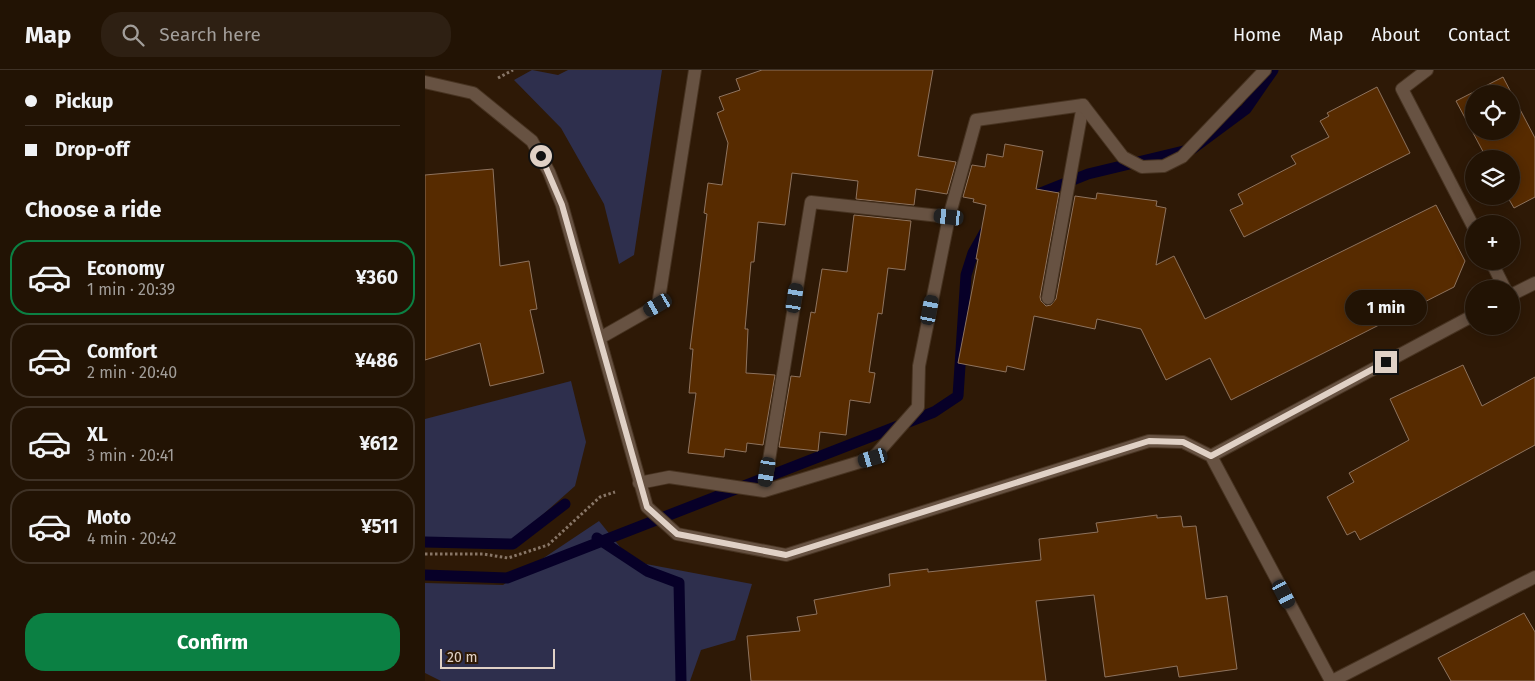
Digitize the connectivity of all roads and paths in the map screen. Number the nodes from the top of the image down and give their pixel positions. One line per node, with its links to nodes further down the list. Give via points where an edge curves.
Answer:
1 (695, 70): 12 (street, via 658,305)
2 (1265, 70): 5 (street, via 1182,156 1164,166 1142,167 1123,157)
3 (1427, 70): 6 (street, via 1402,89)
4 (425, 82): 12 (street, via 473,93 532,141 562,205)
5 (1083, 105): 7 (street, via 976,120); 10 (street)
6 (1467, 215)
7 (949, 217): 15 (street, via 919,366 918,407 873,458); 15 (street, via 811,202)
8 (1535, 283): 9 (street)
9 (1520, 290)
10 (1048, 298)
11 (1465, 320): 13 (street)
12 (600, 338): 14 (street)
13 (1211, 456): 14 (street, via 1183,442 1149,441 786,555 677,534 647,507); 18 (street)
14 (639, 483): 15 (street, via 669,477); 16 (path, via 600,497 548,545 508,558 483,554)
15 (764, 491)
16 (425, 554)
17 (1535, 577): 18 (street)
18 (1331, 681)

